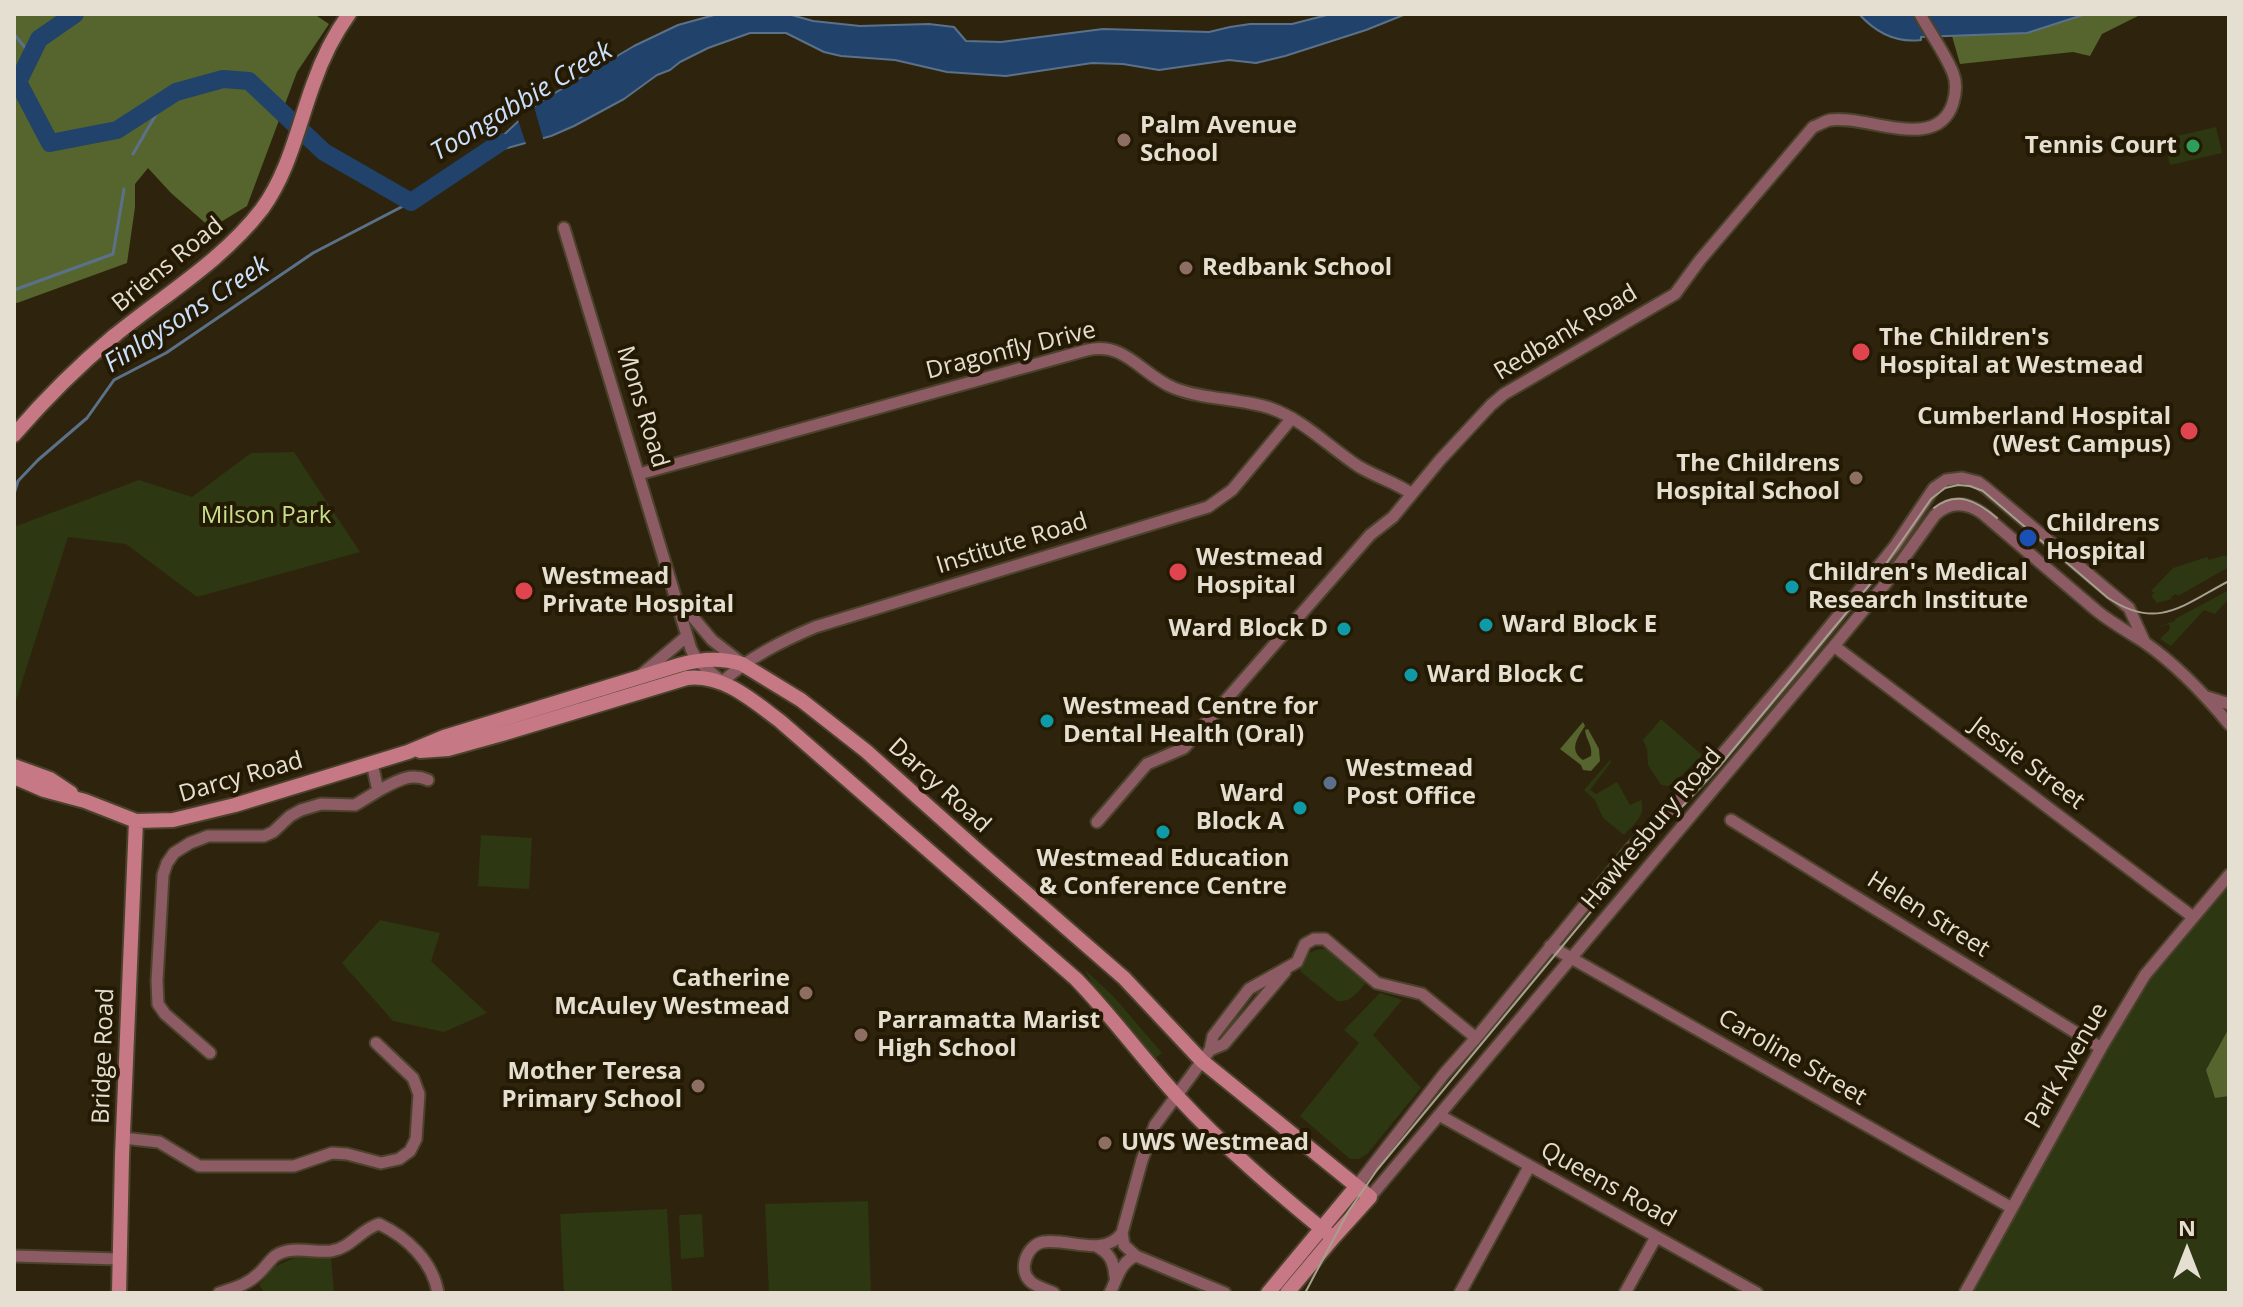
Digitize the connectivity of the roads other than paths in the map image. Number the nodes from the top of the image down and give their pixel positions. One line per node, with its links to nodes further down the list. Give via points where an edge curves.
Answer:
1 (349, 14): 5 (street, Briens Road, via 333,36 286,165 264,206 234,243 112,338 48,395)
2 (1920, 14): 7 (street, Redbank Road, via 1953,74 1956,90 1947,117 1918,130 1848,120 1813,127 1675,294 1504,394)
3 (564, 228): 6 (street, Mons Road)
4 (1292, 418): 6 (street, Dragonfly Drive, via 1267,407 1172,387 1115,350 1098,347); 7 (street, Dragonfly Drive, via 1354,463); 13 (street, Institute Road, via 1232,490 1208,507 815,627)
5 (14, 435)
6 (639, 474): 8 (street, Mons Road)
7 (1412, 494): 30 (street, Redbank Road, via 1184,748 1147,764)
8 (678, 599): 9 (street, Mons Road); 13 (street, Mons Road, via 712,640)
9 (687, 636): 12 (street, Mons Road); 14 (street)
10 (2145, 643): 11 (street, Hawkesbury Road, via 2106,618 1973,507 1957,504 1938,512); 16 (street); 33 (street, Hawkesbury Road, via 2129,608 1994,494 1970,479 1946,480 1927,496 1895,546 1734,742 1632,847)
11 (1834, 646): 32 (street, Jessie Street); 34 (street, Hawkesbury Road)
12 (697, 660): 13 (street, Darcy Road); 14 (street, Darcy Road); 15 (street, Mons Road)
13 (742, 664): 15 (street, Institute Road); 39 (street, Darcy Road, via 801,700 866,751)
14 (639, 677): 19 (street, Darcy Road)
15 (722, 682): 18 (street, Darcy Road, via 687,678); 40 (street, Darcy Road, via 791,730 1076,979)
16 (2206, 697): 17 (street); 20 (street)
17 (2229, 704)
18 (593, 707): 19 (street, via 577,703); 21 (street, Darcy Road, via 448,749)
19 (533, 710): 21 (street, Darcy Road)
20 (2229, 724)
21 (408, 752): 22 (street, Darcy Road)
22 (372, 763): 26 (street); 29 (street, Darcy Road, via 208,813)
23 (14, 766): 27 (street, Darcy Road, via 50,779)
24 (14, 777): 27 (street, Darcy Road)
25 (428, 780): 26 (street, via 406,777)
26 (378, 791): 38 (street, via 355,805 321,804 301,810 264,836 199,839 167,863 158,1004)
27 (85, 801): 29 (street, Darcy Road)
28 (1731, 820): 37 (street, Helen Street)
29 (136, 821): 42 (street, Bridge Road)
30 (1097, 822)
31 (2229, 875): 32 (street, Park Avenue)
32 (2193, 917): 37 (street, Park Avenue, via 2145,975)
33 (1550, 946): 34 (street, Caroline Street); 35 (street, Hawkesbury Road)
34 (1572, 959): 41 (street, Hawkesbury Road); 46 (street, Caroline Street)
35 (1476, 1038): 39 (street, via 1422,994 1377,983 1325,939 1314,939 1305,944 1297,962 1249,989 1213,1036); 44 (street, Hawkesbury Road)
36 (376, 1043): 42 (street, via 413,1078 419,1094 416,1139 399,1159 381,1163 332,1153 294,1166 199,1166 159,1142)
37 (2101, 1048): 46 (street, Park Avenue)
38 (210, 1053)
39 (1206, 1056): 40 (street); 44 (street, Darcy Road)
40 (1176, 1096): 47 (street, via 1148,1142); 48 (street, Darcy Road, via 1221,1143)
41 (1439, 1115): 43 (street, Queens Road); 45 (street, Hawkesbury Road)
42 (123, 1138): 53 (street, Bridge Road)
43 (1529, 1167): 49 (street, Queens Road); 63 (street)
44 (1356, 1187): 45 (street); 48 (street, Hawkesbury Road)
45 (1370, 1197): 48 (street, Hawkesbury Road)
46 (2012, 1208): 66 (street, Park Avenue)
47 (1122, 1233): 50 (street, via 1110,1244); 52 (street, via 1124,1245)
48 (1327, 1234): 61 (street, Hawkesbury Road); 62 (street, Hawkesbury Road)
49 (1656, 1237): 64 (street); 65 (street, Queens Road)
50 (1096, 1246): 54 (street, via 1112,1260); 58 (street, via 1047,1242 1029,1251 1029,1281)
51 (14, 1256): 53 (street)
52 (1136, 1256): 54 (street); 60 (street)
53 (119, 1259): 56 (street, Bridge Road)
54 (1115, 1281): 59 (street)
55 (222, 1292): 57 (street, via 256,1277 276,1256 332,1251 379,1224 416,1251)
56 (119, 1293)
57 (438, 1293)
58 (1054, 1293)
59 (1110, 1293)
60 (1225, 1293)
61 (1268, 1293)
62 (1287, 1293)
63 (1460, 1293)
64 (1625, 1293)
65 (1757, 1293)
66 (1965, 1293)

